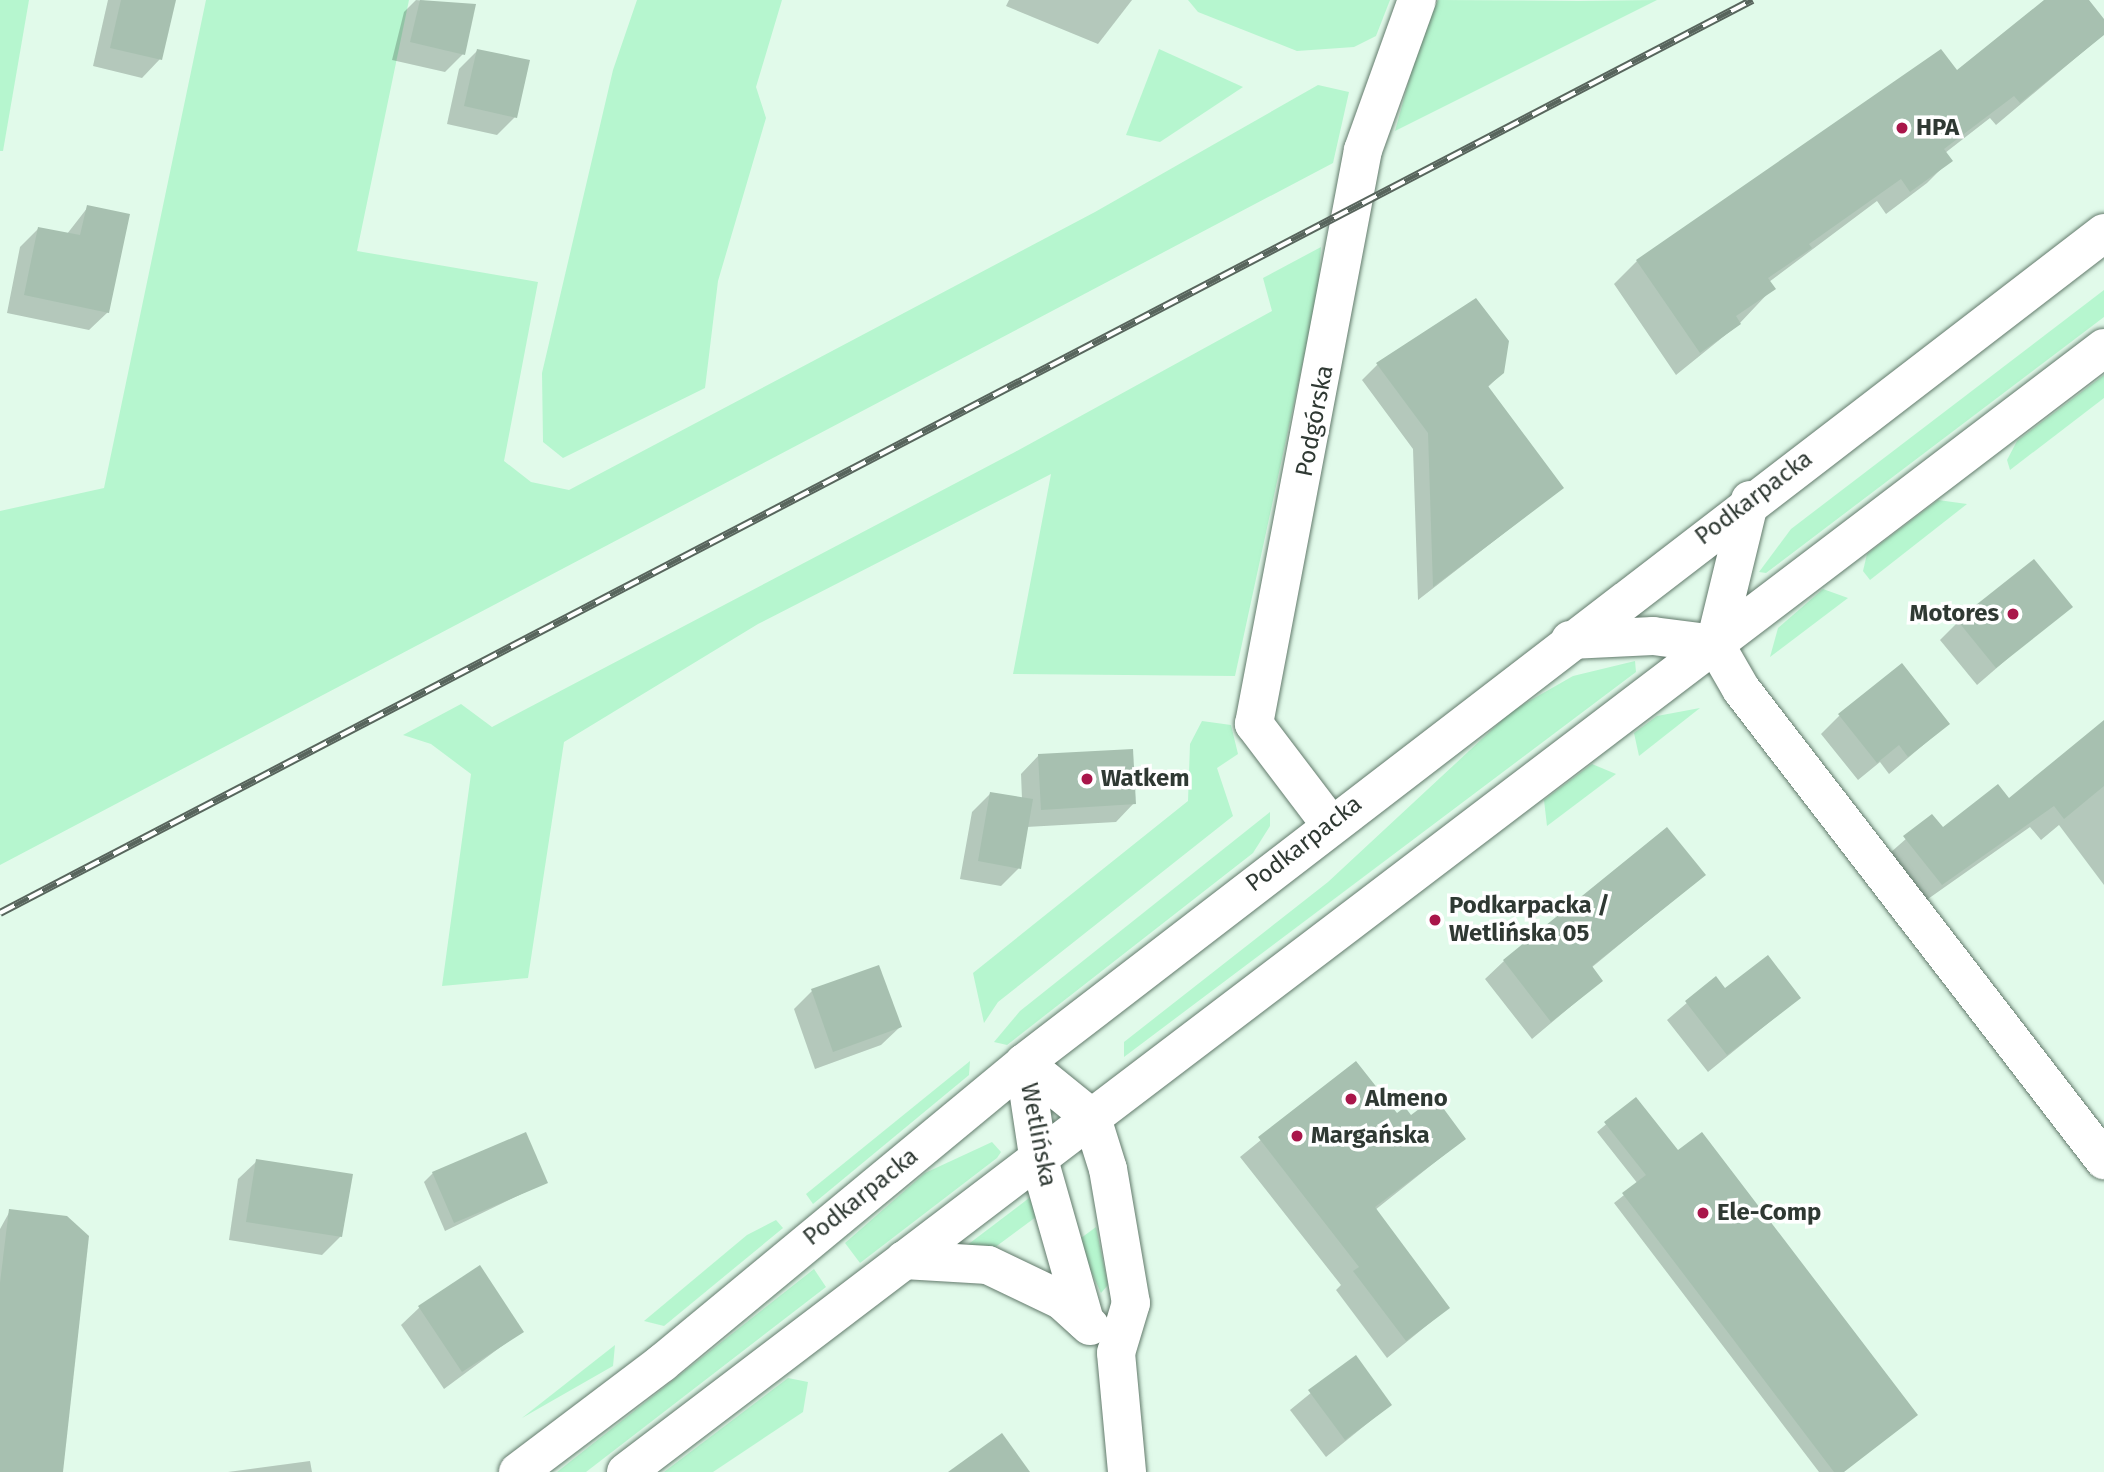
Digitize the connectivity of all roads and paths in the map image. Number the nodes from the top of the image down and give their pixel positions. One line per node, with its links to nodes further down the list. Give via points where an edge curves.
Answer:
1 (1417, 0): 7 (main road, Podgórska, via 1363,150 1254,724)
2 (2104, 233): 4 (main road, Podkarpacka)
3 (2104, 348): 6 (main road)
4 (1750, 500): 5 (main road, Podkarpacka); 6 (main road)
5 (1570, 640): 6 (main road, via 1653,636); 7 (main road, Podkarpacka)
6 (1715, 644): 9 (main road); 11 (main road, via 1741,689)
7 (1330, 824): 8 (main road, Podkarpacka)
8 (1024, 1063): 9 (main road, Wetlińska); 10 (main road, Wetlińska); 15 (main road, Podkarpacka, via 662,1363)
9 (1092, 1118): 10 (main road); 14 (main road, via 1108,1168 1131,1303)
10 (1038, 1156): 12 (main road); 13 (main road, Wetlińska)
11 (2104, 1160)
12 (904, 1260): 13 (main road, Wetlińska, via 988,1265 1061,1300); 16 (main road)
13 (1085, 1321): 14 (main road, Wetlińska)
14 (1115, 1353): 17 (main road)
15 (518, 1472)
16 (626, 1472)
17 (1127, 1472)

